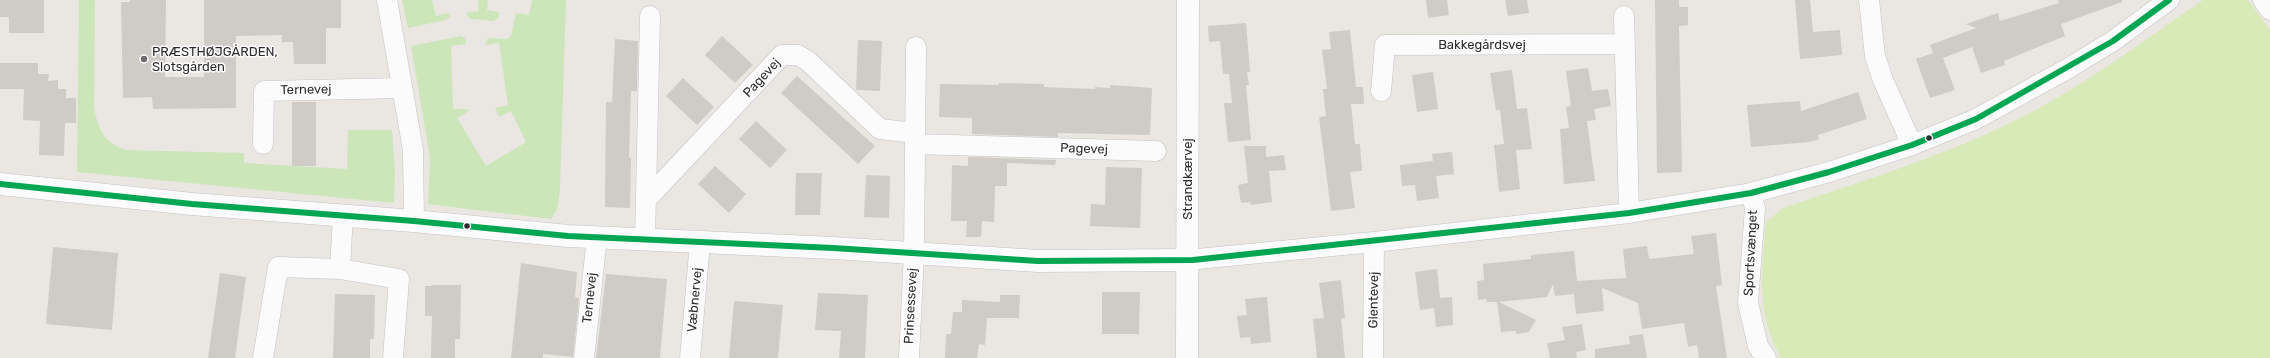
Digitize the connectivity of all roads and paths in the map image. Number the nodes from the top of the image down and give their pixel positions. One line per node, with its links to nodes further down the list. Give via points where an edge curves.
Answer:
1 (387, 0): 11 (street)
2 (1188, 0): 28 (street, Strandkærvej)
3 (1868, 0): 15 (street, via 1876,56 1883,80)
4 (2263, 0): 6 (street)
5 (2161, 2): 15 (street, via 2113,41 2067,69 1976,119)
6 (2270, 10)
7 (650, 16): 19 (street)
8 (1624, 16): 9 (street)
9 (1624, 44): 12 (street, Bakkegårdsvej, via 1385,45); 20 (street)
10 (916, 47): 13 (street)
11 (402, 88): 14 (street, Ternevej, via 264,91); 22 (street, via 413,150)
12 (1382, 90)
13 (915, 139): 16 (street, Pagevej); 19 (street, Pagevej, via 880,129 808,61 798,55 782,55); 27 (street)
14 (263, 144)
15 (1912, 145): 18 (street, via 1829,172)
16 (1156, 151)
17 (0, 184): 21 (street, via 192,204)
18 (1751, 193): 20 (street); 37 (street, Sportsvænget, via 1755,208 1748,303 1758,346)
19 (646, 200): 24 (street)
20 (1630, 213): 26 (street)
21 (343, 216): 22 (street); 29 (street)
22 (414, 221): 23 (street)
23 (596, 237): 24 (street); 32 (street, Ternevej)
24 (645, 239): 25 (street)
25 (700, 242): 27 (street); 33 (street, Væbnervej)
26 (1374, 242): 28 (street); 36 (street, Glentevej)
27 (914, 253): 28 (street, via 1038,261); 34 (street, Prinsessevej)
28 (1188, 260): 35 (street, Strandkærvej)
29 (340, 269): 30 (street, via 278,267); 31 (street, via 399,279)
30 (263, 358)
31 (393, 358)
32 (584, 358)
33 (690, 358)
34 (908, 358)
35 (1187, 358)
36 (1373, 358)
37 (1766, 358)

